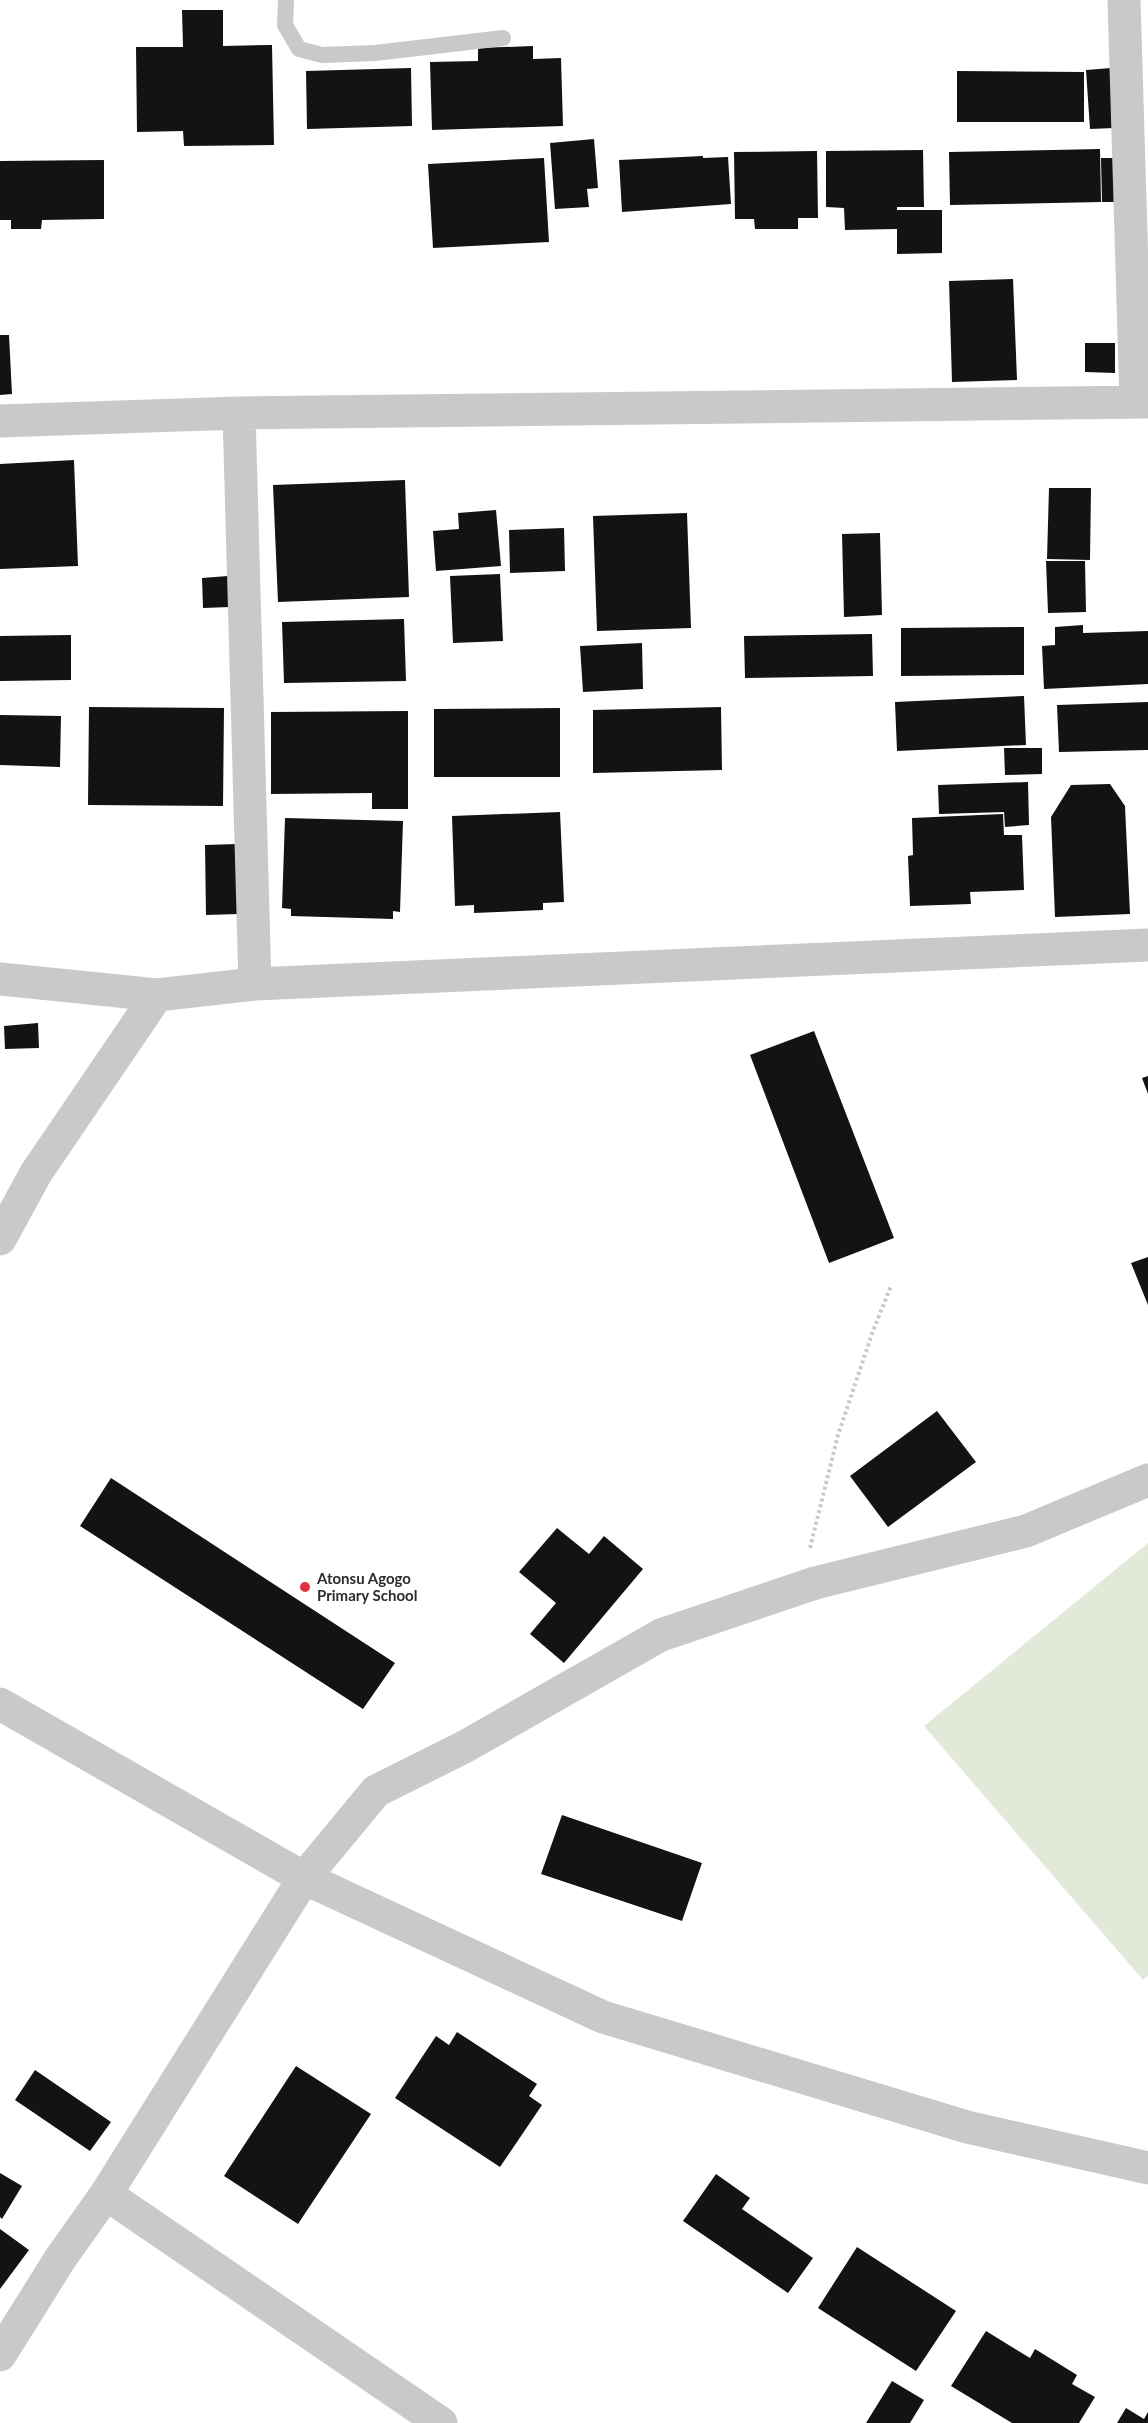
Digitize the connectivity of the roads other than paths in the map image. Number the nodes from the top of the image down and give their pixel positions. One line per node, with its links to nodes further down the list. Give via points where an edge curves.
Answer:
1 (286, 0): 3 (lane, via 285,25 299,49 322,55)
2 (1124, 0): 4 (street)
3 (503, 38)
4 (1142, 402): 5 (street)
5 (239, 413): 6 (street); 9 (street)
6 (0, 421)
7 (1148, 945): 9 (street)
8 (0, 979): 10 (street)
9 (255, 984): 10 (street)
10 (157, 995): 11 (street, via 36,1173)
11 (0, 1239)
12 (1148, 1480): 14 (street, via 1026,1531 798,1589 661,1635 466,1746 376,1791)
13 (0, 1704): 14 (street)
14 (304, 1878): 15 (street, via 603,2018 967,2127); 16 (street)
15 (1148, 2168)
16 (106, 2194): 17 (street); 18 (street)
17 (0, 2355)
18 (441, 2423)

